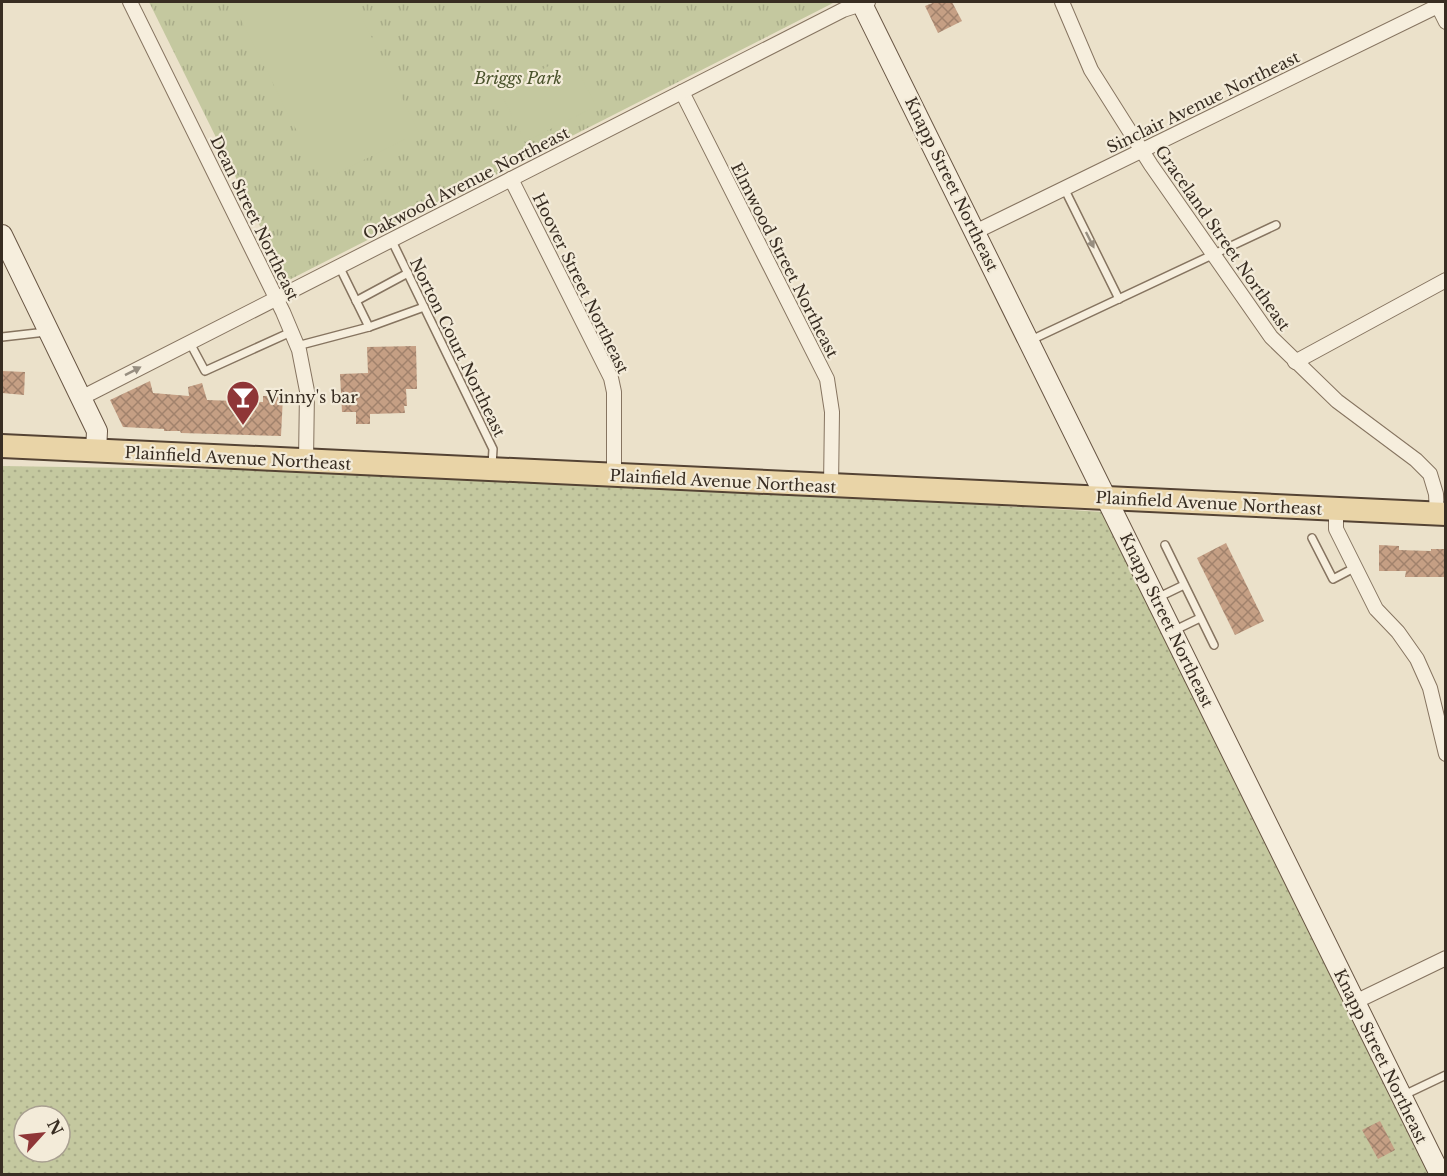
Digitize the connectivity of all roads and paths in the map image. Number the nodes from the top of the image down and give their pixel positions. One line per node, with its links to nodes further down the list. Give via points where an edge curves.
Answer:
1 (130, 2): 18 (street, Dean Street Northeast)
2 (863, 2): 6 (street, Oakwood Avenue Northeast); 11 (main road, Knapp Street Northeast)
3 (1062, 2): 7 (street, Graceland Street Northeast, via 1091,70)
4 (1440, 3): 5 (street); 7 (street, Sinclair Avenue Northeast)
5 (1446, 22)
6 (682, 92): 8 (street, Oakwood Avenue Northeast); 36 (street, Elmwood Street Northeast, via 827,379 832,412)
7 (1141, 150): 9 (street, Sinclair Avenue Northeast); 14 (street, Graceland Street Northeast)
8 (511, 179): 13 (street, Oakwood Avenue Northeast); 35 (street, Hoover Street Northeast, via 611,378)
9 (1064, 188): 11 (street, Sinclair Avenue Northeast); 19 (lane, one-way to 19)
10 (1276, 225): 14 (lane)
11 (975, 232): 26 (main road, Knapp Street Northeast)
12 (2, 235): 23 (main road)
13 (391, 239): 15 (street, Oakwood Avenue Northeast); 16 (lane, Norton Court Northeast)
14 (1212, 254): 19 (lane); 29 (street, Graceland Street Northeast, via 1271,337)
15 (339, 266): 18 (street, Oakwood Avenue Northeast); 20 (lane)
16 (408, 273): 20 (lane); 21 (lane, Norton Court Northeast)
17 (1446, 280): 29 (street)
18 (276, 299): 24 (street, Dean Street Northeast); 27 (street, Oakwood Avenue Northeast)
19 (1119, 299): 26 (lane)
20 (356, 301): 22 (lane)
21 (424, 307): 22 (lane); 34 (lane, Norton Court Northeast, via 493,449)
22 (369, 327): 28 (lane)
23 (49, 332): 25 (lane); 30 (main road)
24 (291, 332): 27 (lane, via 205,371); 28 (street, Dean Street Northeast)
25 (2, 337)
26 (1029, 341): 37 (main road, Knapp Street Northeast)
27 (190, 342): 30 (street, Oakwood Avenue Northeast, one-way to 27)
28 (297, 346): 33 (street, Dean Street Northeast, via 307,392)
29 (1296, 362): 39 (street, Graceland Street Northeast, via 1337,401 1430,474)
30 (81, 398): 32 (main road, via 97,431)
31 (2, 447): 32 (main road, Plainfield Avenue Northeast)
32 (96, 451): 33 (main road, Plainfield Avenue Northeast)
33 (306, 461): 34 (main road, Plainfield Avenue Northeast)
34 (492, 469): 35 (main road, Plainfield Avenue Northeast)
35 (614, 475): 36 (main road, Plainfield Avenue Northeast)
36 (831, 486): 37 (main road, Plainfield Avenue Northeast)
37 (1107, 499): 38 (main road, Plainfield Avenue Northeast); 44 (main road, Knapp Street Northeast)
38 (1336, 509): 39 (main road, Plainfield Avenue Northeast); 42 (street, via 1336,529)
39 (1441, 514)
40 (1312, 538): 42 (lane, via 1333,579)
41 (1165, 545): 43 (lane)
42 (1354, 568): 48 (street, via 1376,609 1417,659 1430,688)
43 (1184, 585): 44 (lane); 45 (lane)
44 (1157, 598): 46 (main road, Knapp Street Northeast)
45 (1200, 618): 46 (lane); 47 (lane)
46 (1173, 631): 50 (main road, Knapp Street Northeast)
47 (1214, 645)
48 (1446, 754)
49 (1446, 958): 50 (street)
50 (1354, 1002): 52 (main road, Knapp Street Northeast)
51 (1446, 1075): 52 (lane)
52 (1401, 1096): 53 (main road, Knapp Street Northeast)
53 (1440, 1174)

